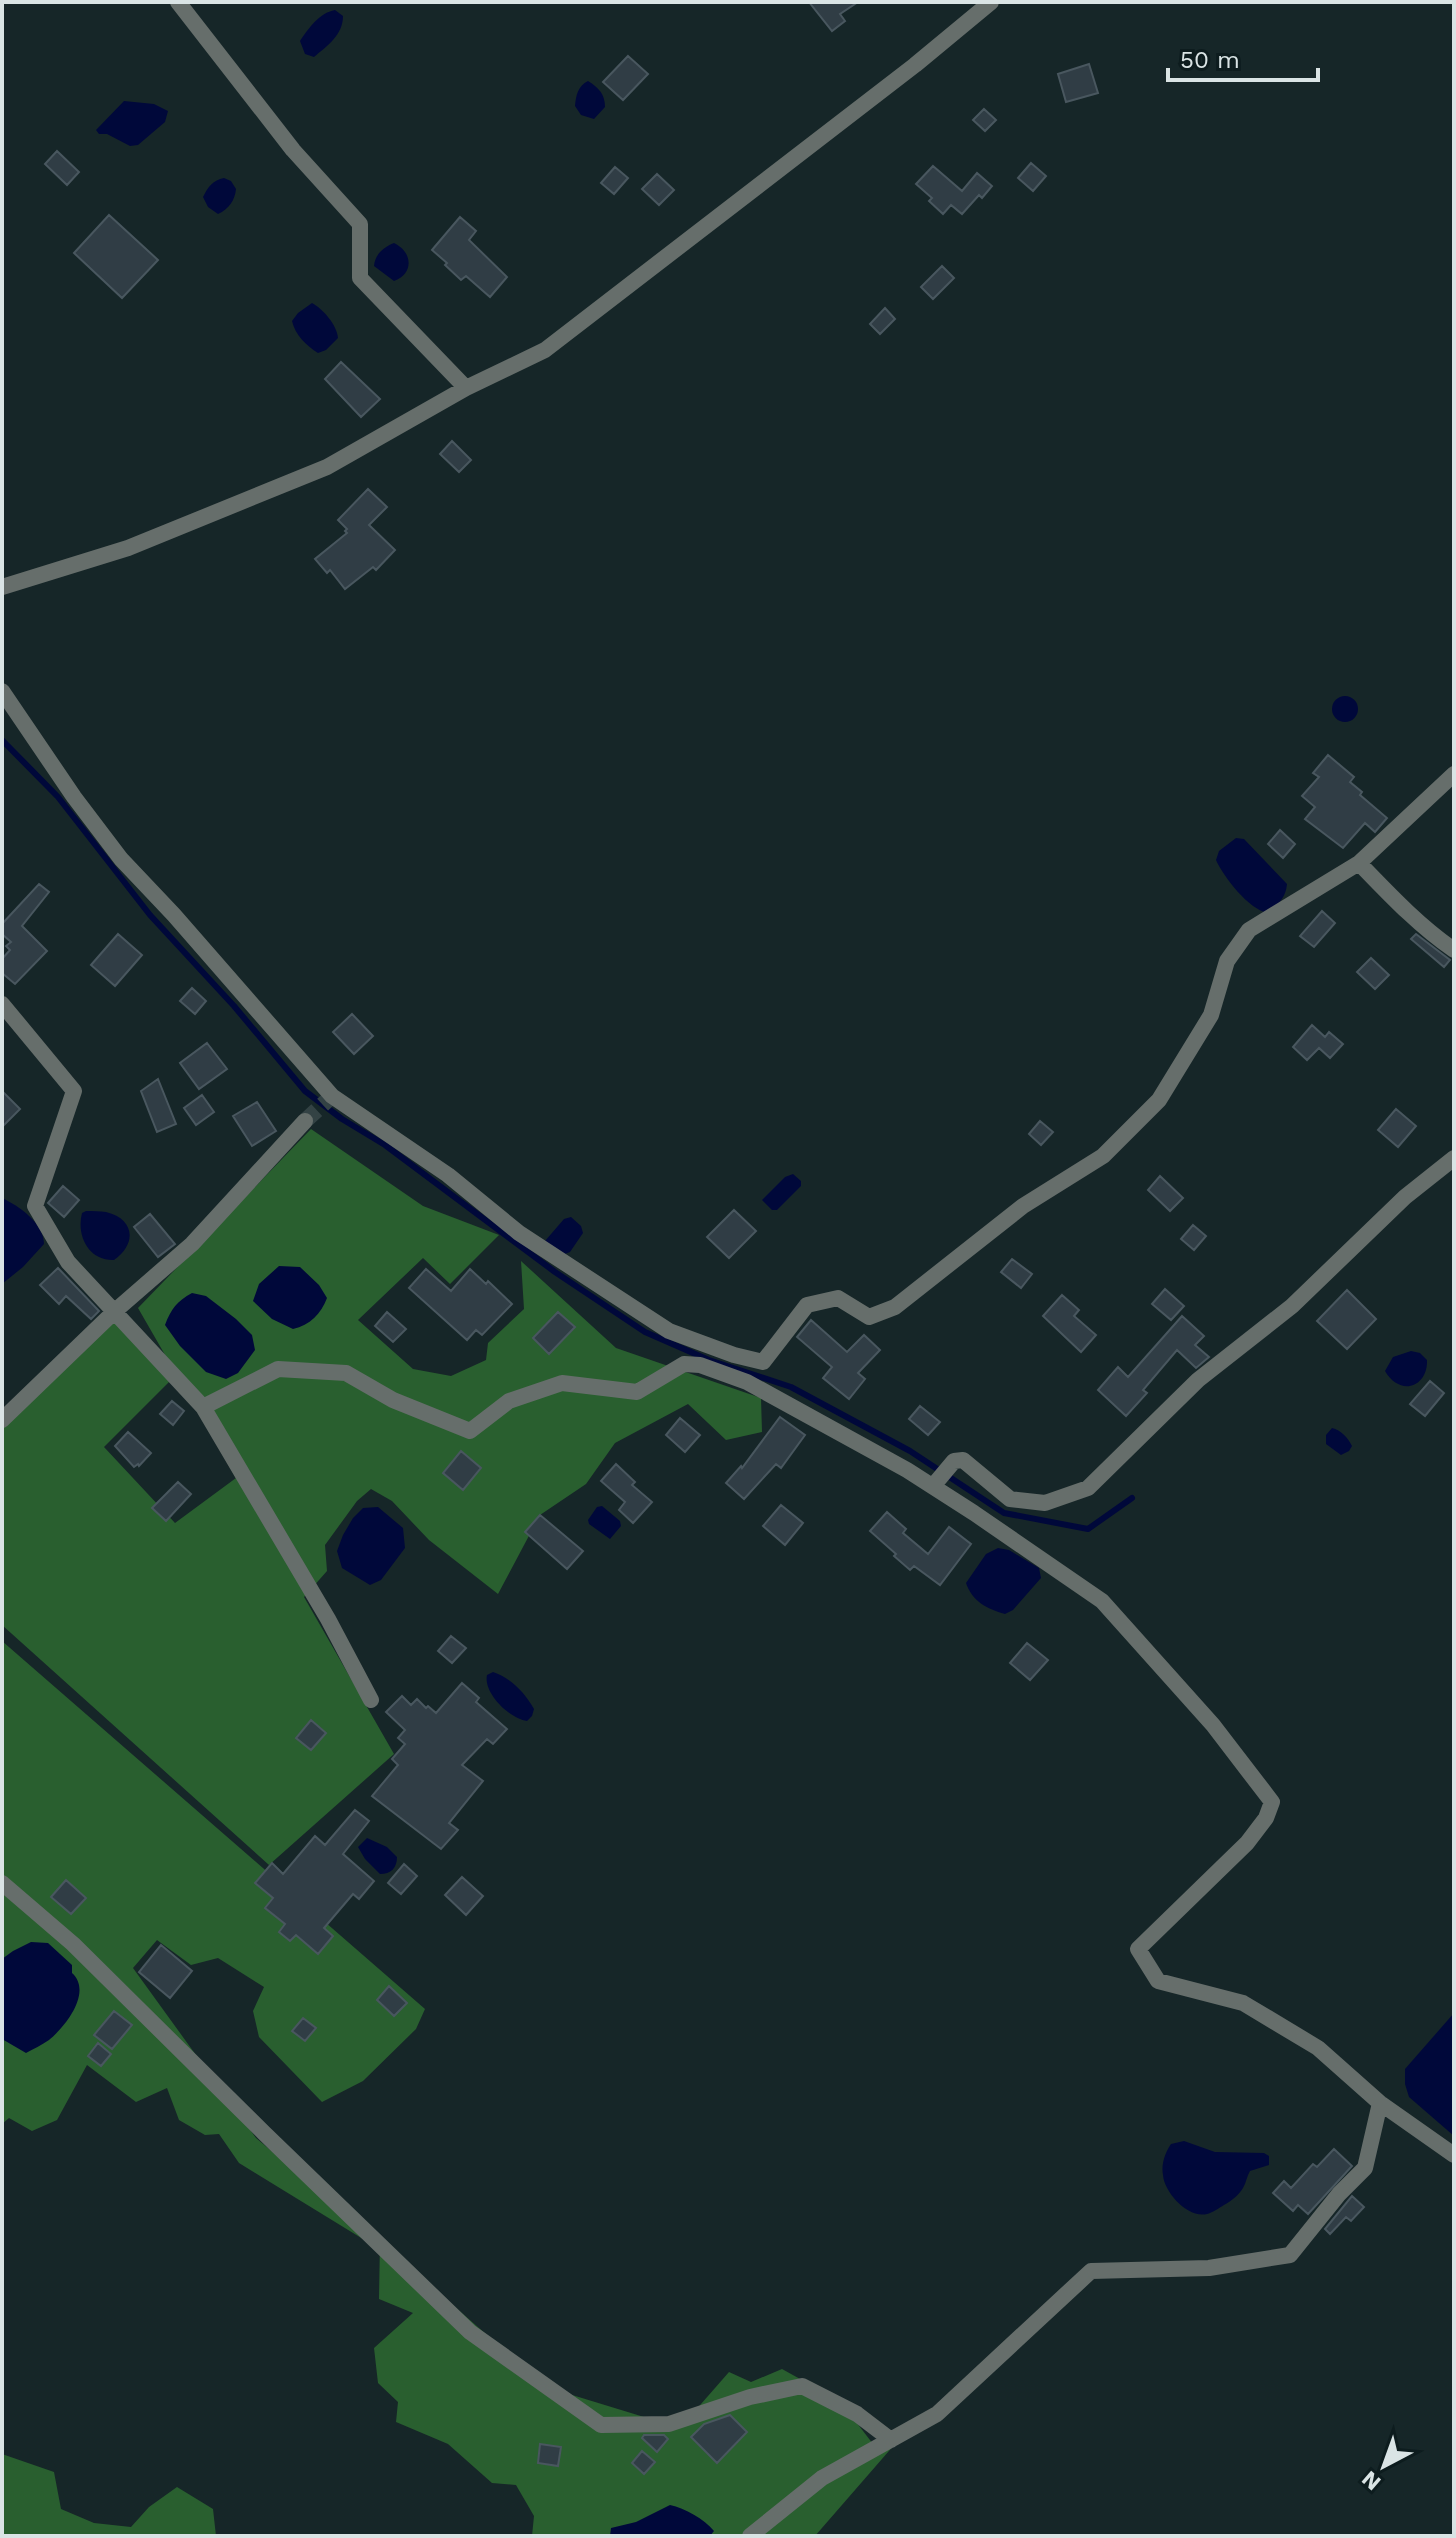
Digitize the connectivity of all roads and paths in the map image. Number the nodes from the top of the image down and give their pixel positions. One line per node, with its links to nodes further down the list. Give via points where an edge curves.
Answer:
1 (178, 2): 3 (street, via 293,150 360,224 360,278)
2 (991, 2): 3 (street, via 545,350)
3 (466, 388): 4 (street, via 327,467 128,548)
4 (2, 587)
5 (2, 691): 7 (street, via 121,859 332,1096 448,1175 519,1233 669,1331 763,1362 807,1305 838,1298 869,1317 895,1307 1023,1206 1103,1156 1159,1100 1211,1015 1227,961 1249,930)
6 (1454, 774): 7 (street)
7 (1359, 863): 8 (street)
8 (1454, 950)
9 (2, 1004): 12 (street, via 74,1091 35,1206 68,1262)
10 (305, 1121): 12 (street, via 192,1244)
11 (1454, 1158): 15 (street, via 1405,1197 1292,1306 1198,1380 1088,1488 1045,1503 1010,1499 963,1460 954,1461)
12 (115, 1311): 13 (street); 14 (street)
13 (203, 1407): 15 (street, via 278,1369 346,1373 393,1400 470,1431 509,1401 562,1383 637,1392 684,1364 700,1365 747,1382); 16 (street)
14 (2, 1420)
15 (933, 1486): 18 (street, via 1102,1601 1213,1725 1272,1802 1247,1843 1138,1949 1158,1981 1243,2003 1318,2048)
16 (371, 1700)
17 (2, 1883): 20 (street, via 73,1944 470,2332 601,2425 669,2424 802,2386 857,2414)
18 (1380, 2103): 19 (street); 20 (street, via 1365,2168 1290,2255 1209,2268 1091,2271 937,2414)
19 (1454, 2155)
20 (891, 2440): 21 (street, via 822,2478)
21 (750, 2536)

